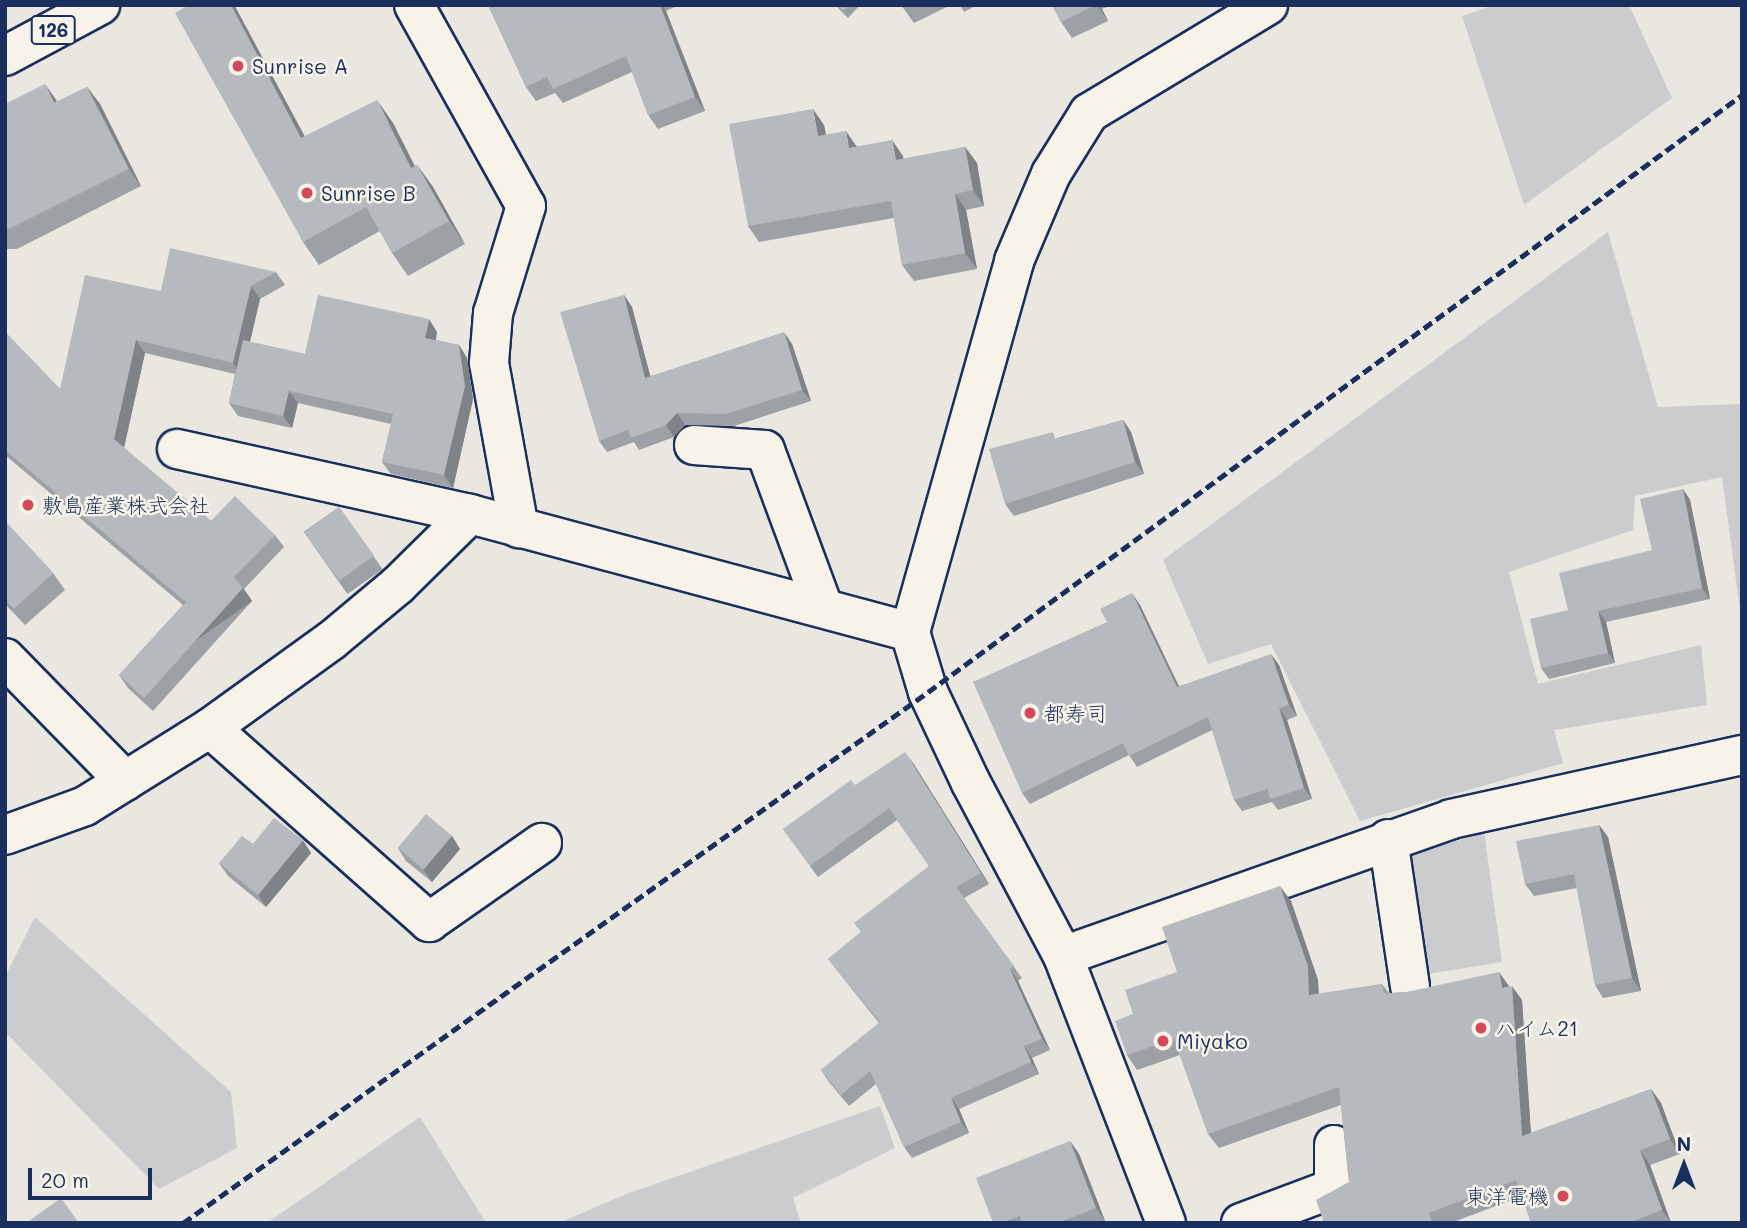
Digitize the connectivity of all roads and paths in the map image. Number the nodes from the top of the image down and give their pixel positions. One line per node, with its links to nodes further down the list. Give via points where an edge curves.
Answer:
1 (100, 5): 4 (main road, 126)
2 (414, 5): 8 (main road, via 526,206 493,313 489,363)
3 (1268, 5): 10 (main road, via 1088,113 1051,174 1014,261)
4 (5, 56)
5 (694, 445): 9 (main road, via 765,450)
6 (177, 449): 7 (main road)
7 (470, 514): 8 (main road); 12 (main road, via 398,585 332,640)
8 (519, 528): 9 (main road)
9 (824, 607): 10 (main road)
10 (910, 632): 18 (main road, via 928,692)
11 (5, 658): 14 (main road)
12 (209, 728): 14 (main road); 17 (main road, via 429,922)
13 (1742, 755): 16 (main road, via 1451,819)
14 (125, 780): 15 (main road, via 85,806)
15 (5, 835)
16 (1388, 838): 18 (main road); 19 (main road)
17 (541, 843)
18 (1063, 956): 21 (main road)
19 (1410, 986)
20 (1334, 1145): 22 (main road, via 1334,1188)
21 (1166, 1223)
22 (1241, 1223)

